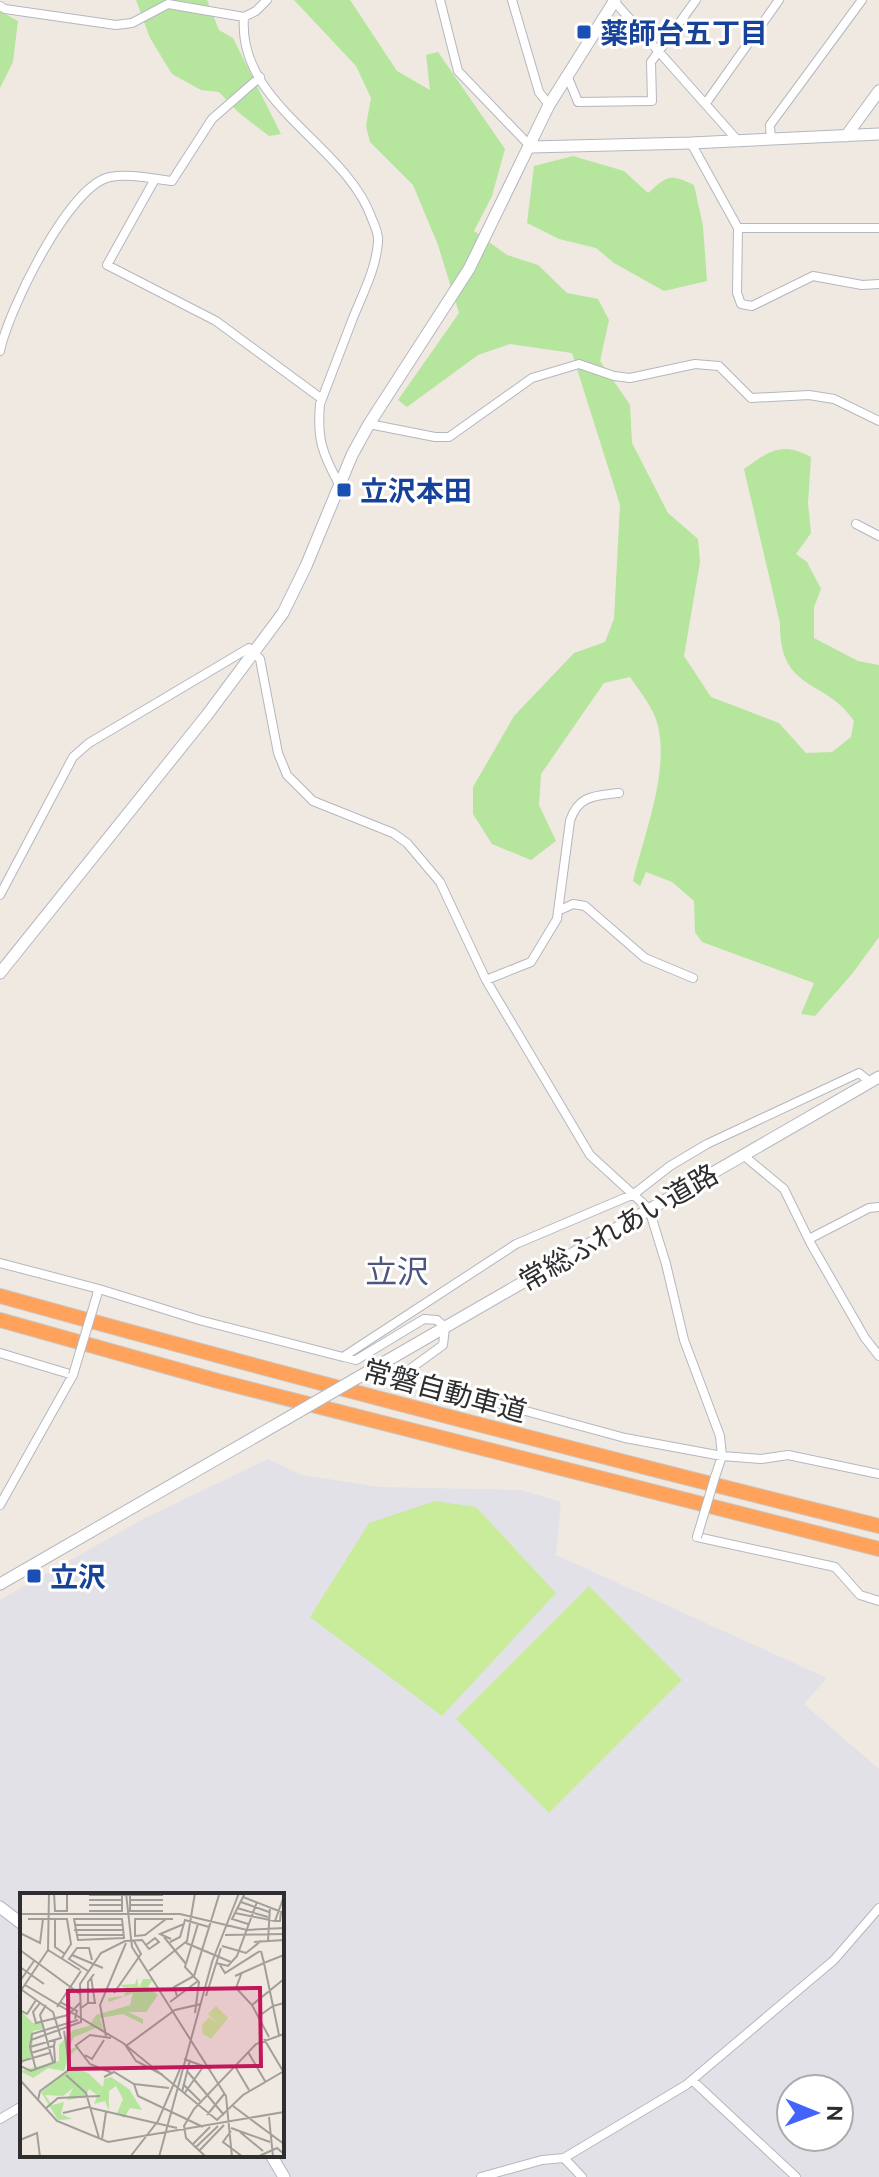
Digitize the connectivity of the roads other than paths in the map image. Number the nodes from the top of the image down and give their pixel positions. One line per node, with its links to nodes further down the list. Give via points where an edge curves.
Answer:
1 (267, 0): 9 (street)
2 (440, 0): 21 (street, via 458,71)
3 (512, 0): 15 (street, via 539,92)
4 (696, 0): 10 (street)
5 (779, 0): 14 (street)
6 (862, 0): 18 (street, via 770,125)
7 (614, 1): 10 (street); 12 (street)
8 (0, 6): 9 (street, via 116,25 132,23 168,4)
9 (244, 17): 11 (street, via 243,31)
10 (658, 53): 12 (street, via 651,62 652,101 578,102); 14 (street)
11 (260, 77): 22 (street, via 212,119 172,181); 27 (street, via 272,98 334,160 367,204 379,238 374,266)
12 (565, 77): 15 (street)
13 (879, 91): 17 (street)
14 (706, 103): 19 (street)
15 (549, 105): 21 (street)
16 (879, 134): 17 (street)
17 (846, 136): 18 (street)
18 (771, 140): 19 (street)
19 (739, 142): 20 (street)
20 (691, 143): 21 (street); 23 (street)
21 (531, 147): 29 (street, via 469,269)
22 (155, 179): 26 (street, via 111,177 93,184 48,241); 27 (street, via 107,265 216,321)
23 (738, 228): 24 (street); 25 (street, via 737,293 746,307 813,276)
24 (879, 228)
25 (879, 284)
26 (0, 351)
27 (322, 399): 30 (street, via 322,453)
28 (879, 421): 29 (street, via 834,399 751,398 719,366 695,364 630,378 579,364 532,378 449,437)
29 (369, 424): 30 (street)
30 (339, 484): 33 (street, via 294,592)
31 (856, 524): 32 (street)
32 (878, 532)
33 (254, 652): 35 (street, via 249,648 73,757); 37 (street); 39 (street, via 287,775 313,801 407,843 440,882)
34 (619, 793): 36 (street, via 596,796 574,808)
35 (0, 895)
36 (558, 911): 38 (street, via 573,904 585,906 645,958); 39 (street, via 531,962)
37 (0, 973)
38 (693, 978)
39 (486, 980): 42 (street, via 590,1155)
40 (874, 1080): 41 (street, 常総ふれあい道路); 42 (street, via 859,1073 836,1082 707,1144)
41 (743, 1155): 44 (street, 常総ふれあい道路); 45 (street, via 784,1189)
42 (634, 1194): 44 (street); 53 (street, via 516,1244)
43 (879, 1207): 45 (street)
44 (649, 1209): 50 (street, 常総ふれあい道路); 55 (street)
45 (809, 1239): 52 (street)
46 (0, 1263): 47 (street)
47 (98, 1292): 53 (street); 54 (street, bridge)
48 (0, 1296): 58 (highway, 常磐自動車道, via 224,1359)
49 (0, 1320): 59 (highway, 常磐自動車道)
50 (445, 1327): 53 (street, via 424,1319 356,1360); 55 (street, via 443,1345 405,1378 625,1438); 60 (street, 常総ふれあい道路, bridge)
51 (0, 1353): 54 (street)
52 (879, 1356)
53 (343, 1357)
54 (73, 1375): 57 (street)
55 (722, 1456): 56 (street, via 788,1455); 61 (street, bridge, via 697,1537 835,1567 860,1595)
56 (879, 1474)
57 (0, 1505)
58 (879, 1526)
59 (879, 1549)
60 (0, 1584)
61 (879, 1601)
62 (0, 1907): 64 (street)
63 (879, 1908): 65 (street, via 834,1960)
64 (20, 1922)
65 (692, 2080): 69 (street); 74 (street)
66 (20, 2107): 67 (street)
67 (0, 2119)
68 (272, 2157): 71 (street)
69 (564, 2158): 70 (street); 73 (street)
70 (501, 2174): 72 (street)
71 (284, 2177)
72 (481, 2177)
73 (582, 2177)
74 (796, 2177)

